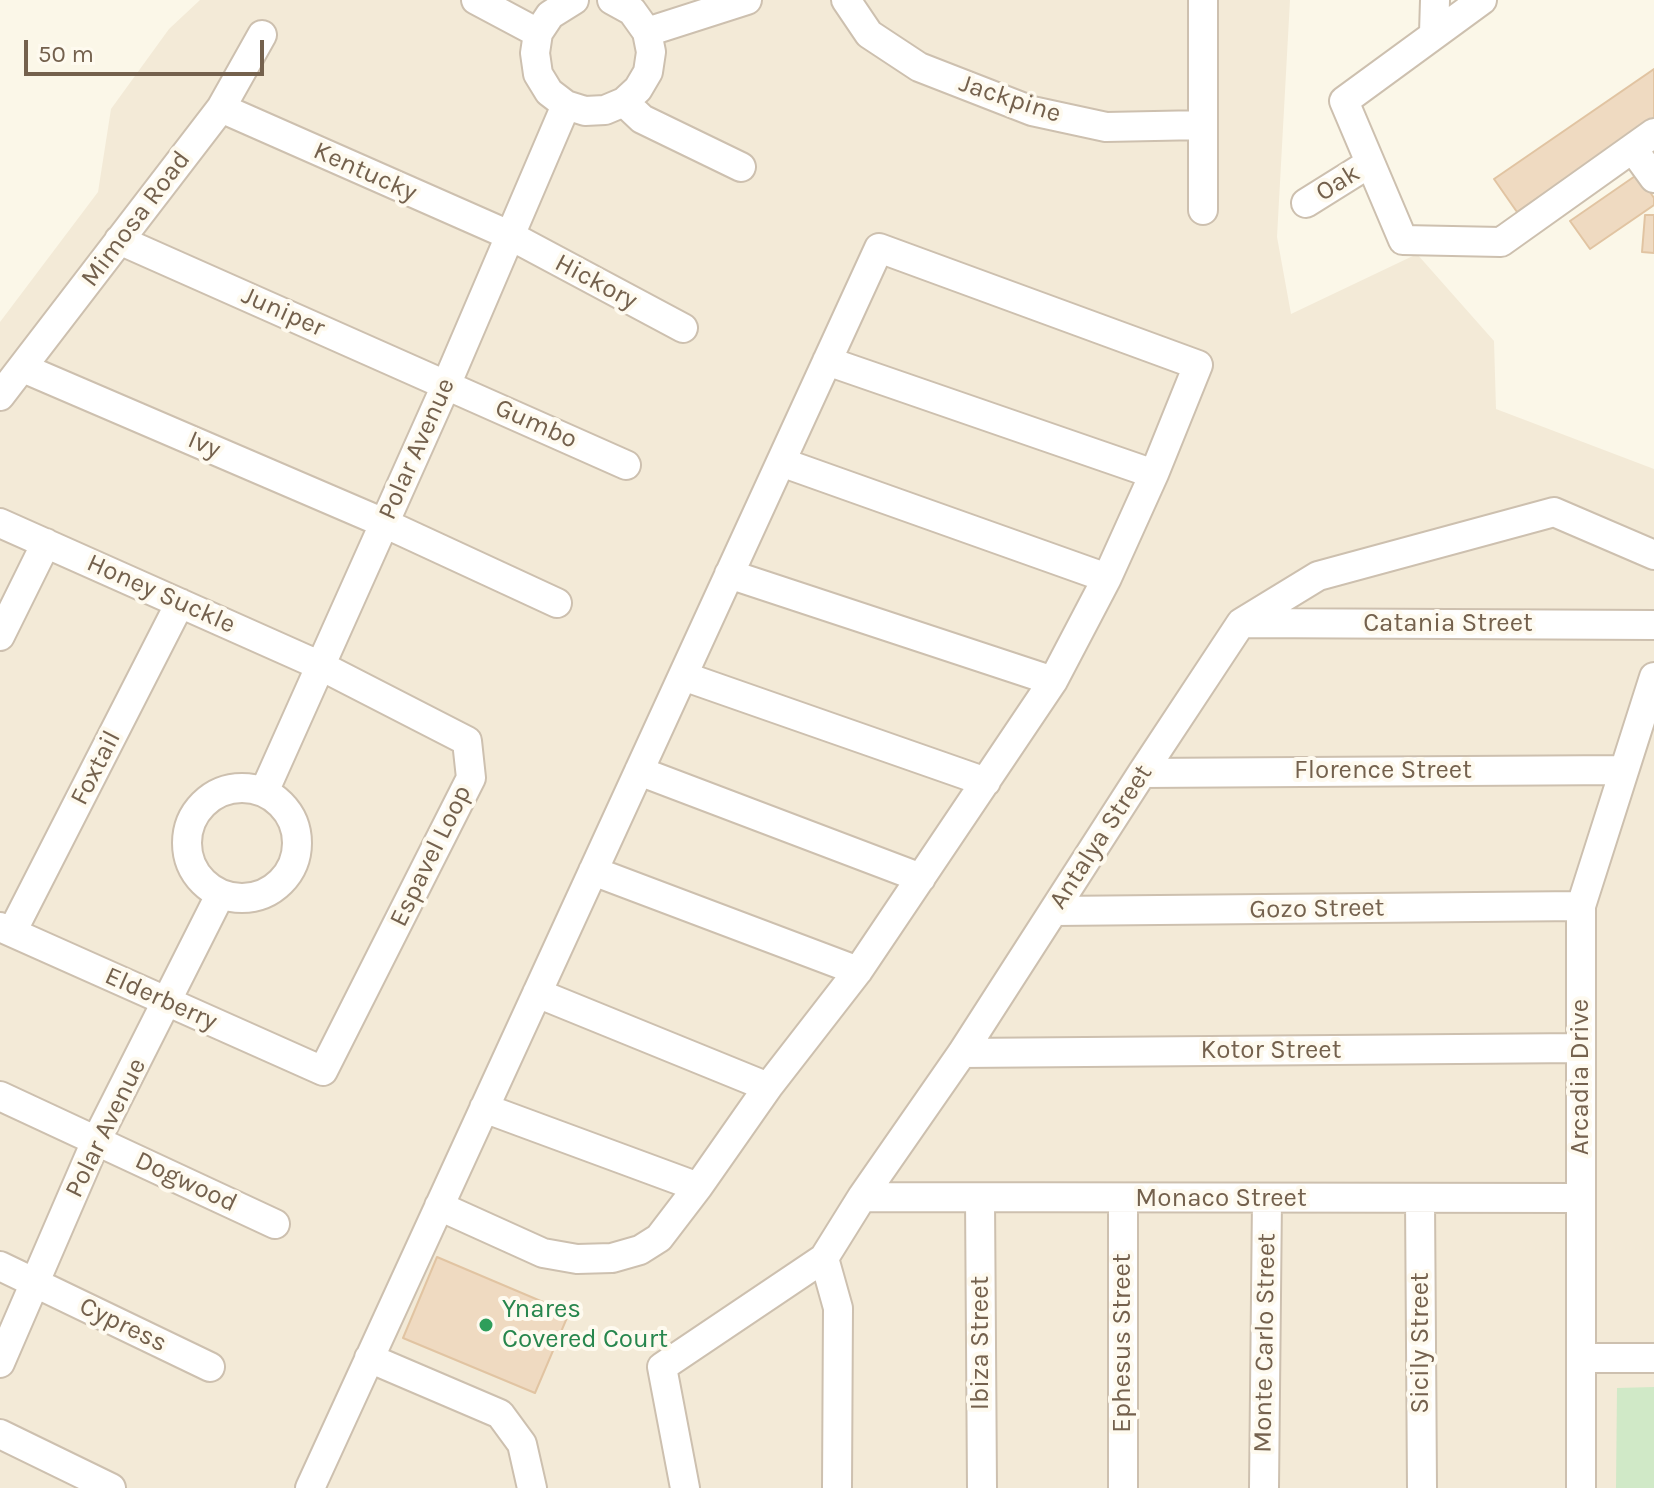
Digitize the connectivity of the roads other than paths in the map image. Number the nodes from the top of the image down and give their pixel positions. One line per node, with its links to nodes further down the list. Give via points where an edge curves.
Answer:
1 (476, 0): 10 (street)
2 (574, 0): 10 (street, via 550,15)
3 (612, 0): 9 (street, via 632,11)
4 (747, 0): 9 (street)
5 (846, 0): 16 (street, Jackpine, via 869,34 919,67 1032,111 1106,127)
6 (1203, 0): 16 (street)
7 (1435, 0): 11 (street)
8 (1482, 0): 11 (street)
9 (647, 32): 13 (street, via 648,72)
10 (538, 33): 14 (street, via 538,74)
11 (1434, 33): 18 (street, via 1344,101)
12 (262, 35): 15 (street, Mimosa Road)
13 (624, 102): 14 (street, via 605,110); 19 (street, via 642,119)
14 (566, 105): 23 (street, Polar Avenue)
15 (221, 108): 23 (street, Kentucky); 24 (street, Mimosa Road)
16 (1203, 125): 22 (street)
17 (1643, 141): 18 (street, via 1501,242 1403,240); 20 (street)
18 (1370, 163): 21 (street, Oak)
19 (741, 167)
20 (1654, 178)
21 (1306, 203)
22 (1203, 210)
23 (509, 235): 25 (street, Hickory); 28 (street, Polar Avenue)
24 (119, 240): 27 (street, Mimosa Road); 28 (street, Juniper)
25 (683, 328)
26 (827, 361): 30 (street); 32 (street); 32 (street, via 879,248 1198,365)
27 (23, 368): 29 (street, Mimosa Road); 34 (street, Ivy)
28 (447, 383): 31 (street, Gumbo); 34 (street, Polar Avenue)
29 (0, 396)
30 (781, 462): 37 (street); 38 (street)
31 (626, 465)
32 (1154, 474): 38 (street)
33 (0, 523): 35 (street, Honey Suckle)
34 (384, 523): 40 (street, Ivy); 44 (street, Polar Avenue)
35 (46, 543): 39 (street, Honey Suckle); 43 (street)
36 (1654, 555): 41 (street, Antalya Street, via 1554,512 1318,576)
37 (729, 574): 45 (street); 47 (street)
38 (1107, 578): 47 (street)
39 (180, 603): 44 (street, Honey Suckle); 58 (street, Foxtail)
40 (557, 603)
41 (1241, 623): 42 (street, Catania Street); 50 (street, Antalya Street)
42 (1654, 625)
43 (0, 636)
44 (321, 666): 52 (street, Polar Avenue); 64 (street, Espavel Loop, via 467,741 471,778)
45 (683, 676): 49 (street); 51 (street)
46 (1654, 677): 48 (street, Arcadia Drive)
47 (1053, 681): 51 (street)
48 (1624, 770): 50 (street, Florence Street); 56 (street, Arcadia Drive)
49 (639, 771): 53 (street); 54 (street)
50 (1142, 773): 57 (street, Antalya Street)
51 (986, 782): 54 (street)
52 (264, 792): 55 (street, via 294,823 294,865 263,895); 55 (street, via 242,787 221,792 203,803 191,822 186,843 190,864)
53 (593, 871): 59 (street); 60 (street)
54 (921, 878): 59 (street)
55 (220, 895): 61 (street, Polar Avenue)
56 (1581, 906): 57 (street, Gozo Street); 62 (street, Arcadia Drive)
57 (1054, 911): 63 (street, Antalya Street)
58 (6, 929): 61 (street, Elderberry)
59 (858, 971): 65 (street)
60 (537, 993): 65 (street); 67 (street)
61 (168, 1002): 64 (street, Elderberry); 68 (street, Polar Avenue)
62 (1581, 1048): 63 (street, Kotor Street); 72 (street, Arcadia Drive)
63 (962, 1053): 70 (street, Antalya Street)
64 (323, 1071)
65 (768, 1087): 69 (street)
66 (0, 1096): 68 (street, Dogwood)
67 (484, 1108): 69 (street); 76 (street)
68 (96, 1141): 77 (street, Dogwood); 80 (street, Polar Avenue)
69 (698, 1187): 76 (street, via 659,1238 612,1258 543,1253)
70 (862, 1197): 71 (street, Monaco Street); 78 (street, Antalya Street)
71 (980, 1198): 73 (street, Monaco Street); 92 (street, Ibiza Street)
72 (1581, 1198): 75 (street, Monaco Street); 82 (street, Arcadia Drive)
73 (1123, 1199): 74 (street, Monaco Street); 93 (street, Ephesus Street)
74 (1267, 1199): 75 (street, Monaco Street); 94 (street, Monte Carlo Street)
75 (1420, 1199): 95 (street, Sicily Street)
76 (439, 1206): 81 (street)
77 (275, 1224)
78 (824, 1258): 90 (street, Antalya Street, via 662,1367); 91 (street, via 838,1308)
79 (0, 1266): 80 (street, Cypress)
80 (36, 1283): 84 (street, Polar Avenue); 85 (street, Cypress)
81 (369, 1358): 88 (street); 89 (street, via 500,1414 522,1444)
82 (1581, 1358): 83 (street); 96 (street, Arcadia Drive)
83 (1654, 1358)
84 (0, 1363)
85 (210, 1367)
86 (0, 1434): 87 (street)
87 (111, 1488)
88 (310, 1488)
89 (532, 1488)
90 (685, 1488)
91 (837, 1488)
92 (982, 1488)
93 (1123, 1488)
94 (1264, 1488)
95 (1422, 1488)
96 (1581, 1488)

